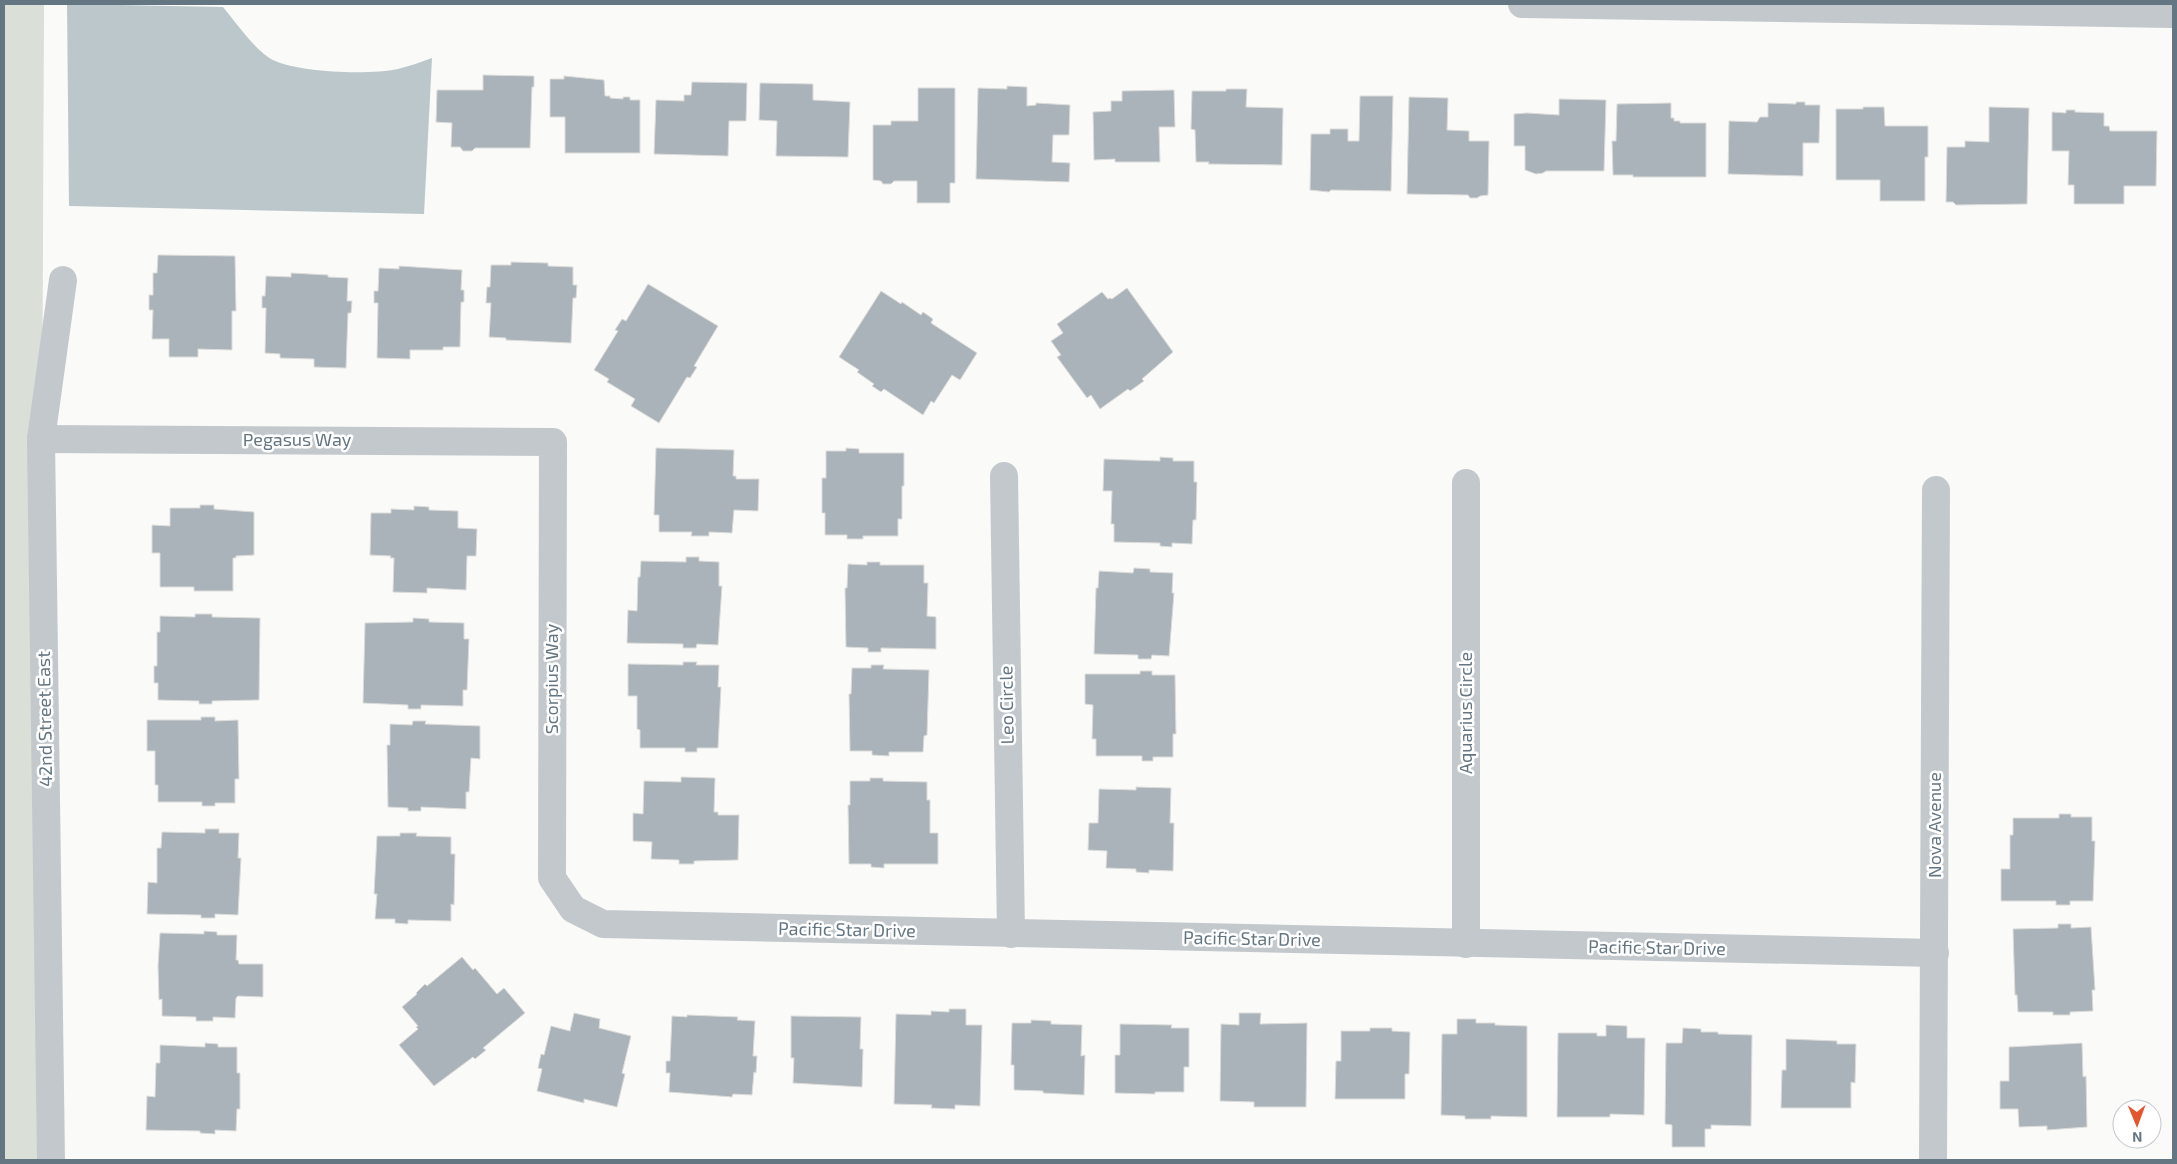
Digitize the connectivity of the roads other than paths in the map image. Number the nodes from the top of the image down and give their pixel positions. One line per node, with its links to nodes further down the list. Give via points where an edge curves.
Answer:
1 (1522, 4): 2 (street)
2 (2173, 14)
3 (63, 280): 4 (street, 42nd Street East)
4 (41, 439): 5 (street, Pegasus Way); 13 (street, 42nd Street East)
5 (553, 442): 9 (street, Scorpius Way, via 552,878)
6 (1004, 476): 10 (street, Leo Circle)
7 (1466, 483): 11 (street, Aquarius Circle)
8 (1936, 490): 12 (street, Nova Avenue)
9 (573, 909): 10 (street, Pacific Star Drive, via 603,924)
10 (1011, 934): 11 (street, Pacific Star Drive)
11 (1466, 944): 12 (street, Pacific Star Drive)
12 (1935, 954): 14 (street, Nova Avenue)
13 (51, 1160)
14 (1933, 1160)

